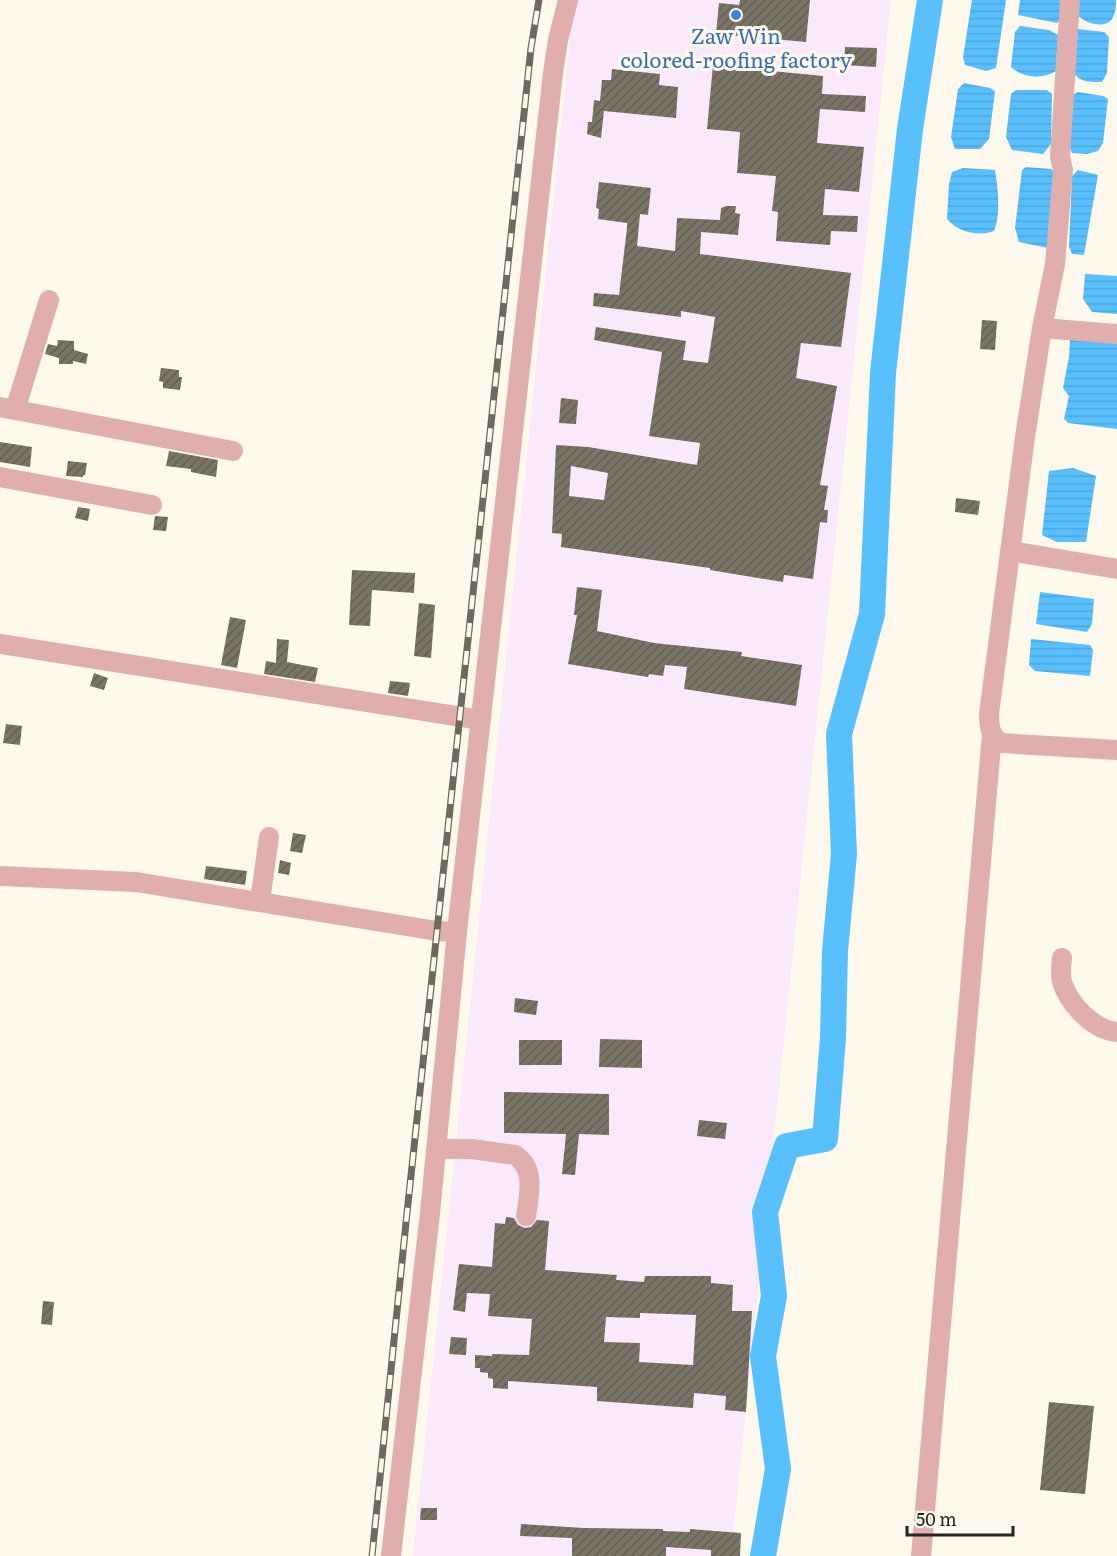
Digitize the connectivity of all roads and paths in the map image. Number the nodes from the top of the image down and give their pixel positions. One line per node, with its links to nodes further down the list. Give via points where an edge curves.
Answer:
1 (568, 0): 13 (street, via 553,74)
2 (1070, 0): 4 (street, via 1056,264)
3 (50, 300): 6 (street)
4 (1042, 328): 5 (street); 10 (street)
5 (1117, 334)
6 (7, 409): 7 (street)
7 (233, 451)
8 (0, 477): 9 (street)
9 (152, 504)
10 (1010, 551): 11 (street); 14 (street, via 989,714)
11 (1117, 569)
12 (0, 644): 13 (street)
13 (481, 720): 19 (street)
14 (992, 734): 15 (street, via 1001,743); 25 (street)
15 (1117, 750)
16 (269, 837): 18 (street)
17 (0, 876): 18 (street, via 136,882)
18 (260, 901): 19 (street)
19 (457, 932): 22 (street)
20 (1062, 958): 21 (street, via 1062,984 1071,999 1095,1024)
21 (1117, 1032)
22 (436, 1149): 23 (street, via 515,1155 528,1168 530,1178); 24 (street)
23 (526, 1216)
24 (391, 1556)
25 (921, 1556)

